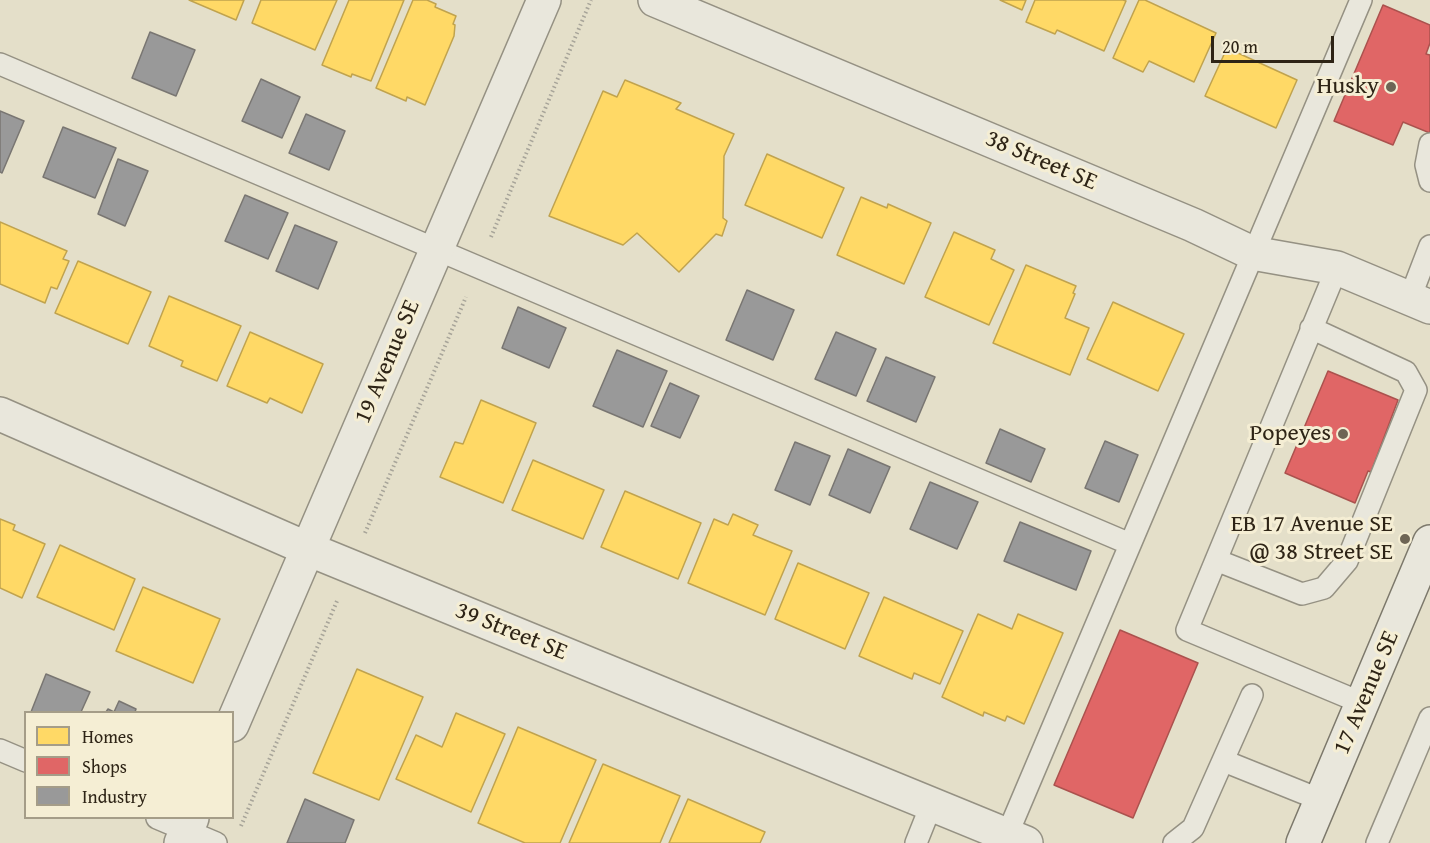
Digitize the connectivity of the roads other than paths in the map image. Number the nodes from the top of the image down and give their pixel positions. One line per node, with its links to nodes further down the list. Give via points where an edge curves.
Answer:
1 (544, 0): 8 (street, 19 Avenue SE)
2 (655, 0): 9 (street, 38 Street SE, via 1182,220)
3 (1361, 0): 9 (lane)
4 (0, 64): 8 (lane)
5 (1430, 144): 6 (lane, via 1426,165)
6 (1430, 181)
7 (1430, 246): 11 (lane)
8 (437, 251): 15 (lane); 16 (street, 19 Avenue SE)
9 (1252, 253): 10 (street, 38 Street SE); 15 (lane)
10 (1337, 268): 11 (street, 38 Street SE); 12 (lane)
11 (1420, 303)
12 (1311, 328): 17 (lane); 17 (lane, via 1406,372 1416,390 1347,561 1324,588 1302,594)
13 (0, 414): 16 (street, 39 Street SE)
14 (1430, 542): 19 (street, 17 Avenue SE)
15 (1130, 544): 29 (lane)
16 (308, 549): 21 (street, 19 Avenue SE); 26 (street, 39 Street SE)
17 (1216, 560): 19 (lane, via 1187,630)
18 (1252, 695): 24 (lane)
19 (1362, 703): 25 (street, 17 Avenue SE)
20 (1430, 718): 33 (lane)
21 (234, 719)
22 (0, 750): 23 (lane)
23 (24, 760)
24 (1224, 761): 25 (lane); 31 (lane, via 1193,828)
25 (1321, 800): 32 (street, 17 Avenue SE)
26 (932, 803): 29 (street, 39 Street SE); 30 (lane)
27 (160, 819): 28 (lane)
28 (194, 833)
29 (1016, 839)
30 (916, 843)
31 (1174, 843)
32 (1303, 843)
33 (1377, 843)

